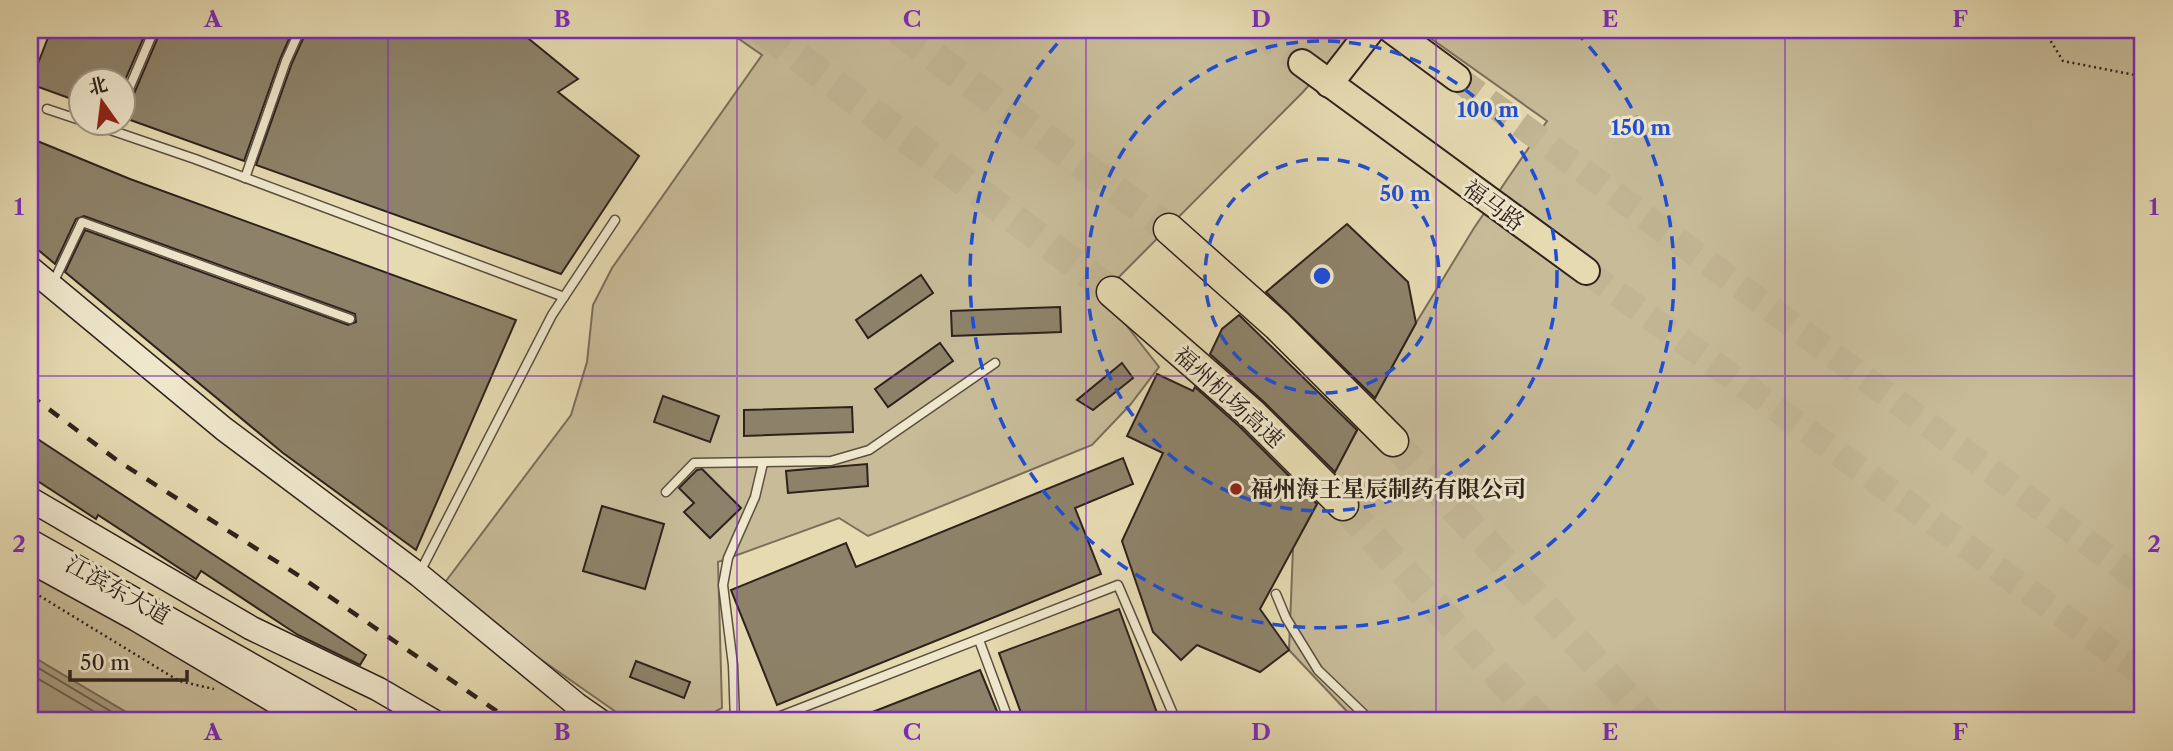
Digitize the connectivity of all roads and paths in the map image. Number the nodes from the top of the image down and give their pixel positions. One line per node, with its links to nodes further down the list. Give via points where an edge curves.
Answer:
1 (154, 30): 7 (lane)
2 (300, 30): 14 (lane)
3 (1371, 30): 10 (main road)
4 (1392, 30): 8 (main road)
5 (2033, 30): 9 (path, via 2048,35 2063,61)
6 (1302, 63): 10 (main road, 福马路)
7 (136, 72)
8 (1457, 78)
9 (2143, 80)
10 (1329, 84): 18 (main road, 福马路)
11 (47, 108): 12 (lane)
12 (66, 115)
13 (136, 136): 14 (lane)
14 (245, 178): 21 (lane)
15 (615, 220): 21 (lane)
16 (1170, 229): 24 (highway, via 1278,326)
17 (30, 268): 19 (street)
18 (1586, 271)
19 (52, 286): 22 (lane, via 82,222); 31 (street, via 224,429)
20 (1112, 292): 28 (highway, 福州机场高速, via 1252,414)
21 (564, 297): 31 (lane)
22 (350, 319)
23 (995, 362): 25 (lane, via 869,450 831,461)
24 (1393, 441)
25 (763, 463): 26 (lane, via 694,463); 40 (lane, via 755,497 728,558 723,585)
26 (666, 492)
27 (30, 499): 38 (street, via 251,628)
28 (1343, 505)
29 (30, 541): 37 (street, 江滨东大道, bridge)
30 (30, 561): 36 (street, bridge)
31 (419, 575): 39 (street)
32 (30, 590): 35 (path, via 179,681)
33 (1276, 594): 44 (lane, via 1318,670)
34 (979, 640): 41 (lane); 42 (lane); 43 (lane, via 1118,586)
35 (219, 690)
36 (308, 721)
37 (351, 721)
38 (433, 721)
39 (600, 721)
40 (735, 721)
41 (768, 721)
42 (1009, 721)
43 (1176, 721)
44 (1371, 721)

